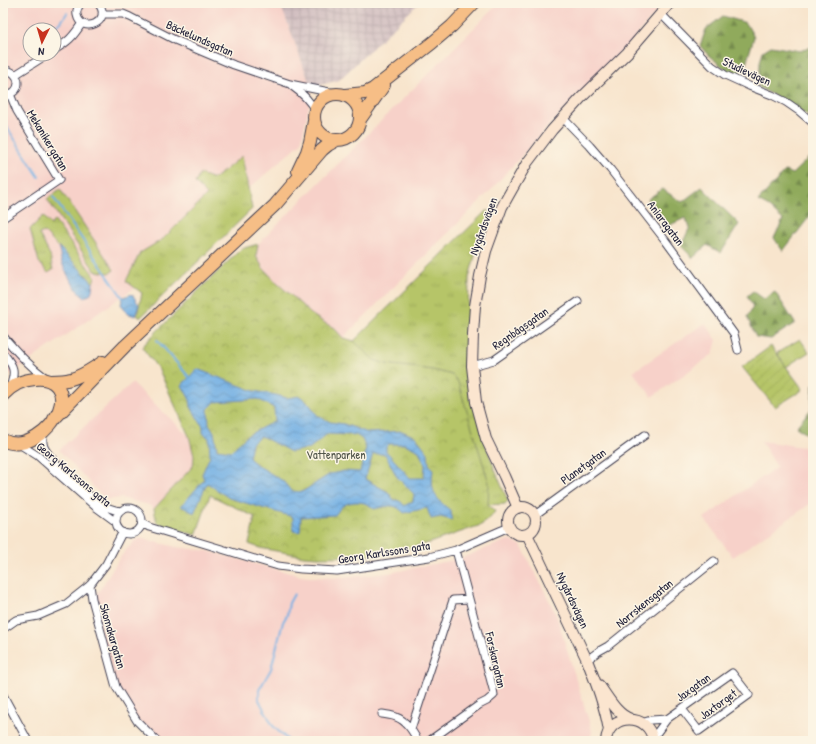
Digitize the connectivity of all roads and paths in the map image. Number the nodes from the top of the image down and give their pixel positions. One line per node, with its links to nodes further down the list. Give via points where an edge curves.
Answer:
1 (81, 3): 8 (street, via 76,12)
2 (98, 3): 6 (street)
3 (470, 3): 9 (highway)
4 (474, 3): 9 (highway)
5 (670, 3): 7 (street, Nygårdsvägen)
6 (102, 14): 8 (street, via 95,24); 15 (street, Bäckelundsgatan, via 123,14 224,62)
7 (661, 14): 20 (street, Nygårdsvägen, via 628,53); 21 (street, Studievägen, via 712,66 725,75 786,102)
8 (82, 23): 10 (street, via 74,36)
9 (452, 26): 13 (highway)
10 (62, 45)
11 (35, 62): 14 (street)
12 (3, 70): 14 (street)
13 (392, 74): 16 (highway, via 365,93); 19 (highway)
14 (15, 75): 17 (street, via 18,86)
15 (290, 84): 16 (street, Bäckelundsgatan); 18 (street, Bäckelundsgatan, via 312,105)
16 (342, 94): 18 (highway, via 326,96 317,105); 19 (highway, via 357,104)
17 (6, 95): 24 (street, Mekanikergatan, via 59,180)
18 (314, 116): 22 (highway, via 316,126 322,135); 23 (highway, via 307,152)
19 (361, 118): 22 (highway, via 353,134 346,139)
20 (562, 118): 28 (street, Aniaragatan, via 610,169 665,240 734,334); 30 (street, Nygårdsvägen, via 527,163 502,207 486,251 480,276)
21 (813, 122)
22 (337, 140): 23 (highway, via 322,150)
23 (289, 188): 27 (highway, via 275,205)
24 (3, 218)
25 (578, 301): 30 (street, Regnbågsgatan, via 494,360)
26 (3, 336): 31 (street, via 36,371)
27 (125, 346): 31 (highway, via 80,376); 33 (highway)
28 (738, 350)
29 (3, 353): 32 (street, via 14,369)
30 (472, 366): 39 (street, Nygårdsvägen, via 476,402 486,439)
31 (50, 380): 32 (highway, via 27,380); 33 (highway, via 59,390 61,397 59,410)
32 (6, 392)
33 (54, 419): 34 (highway)
34 (43, 432): 37 (highway, via 33,440); 40 (street, Georg Karlssons gata, via 45,449 74,481 98,503)
35 (645, 435): 41 (street, Planetgatan)
36 (3, 440): 37 (highway)
37 (17, 444): 38 (highway); 42 (street, Georg Karlssons gata, via 38,456)
38 (3, 450)
39 (518, 508): 41 (street, via 525,508); 44 (street, via 509,516)
40 (121, 511): 42 (street, via 116,517); 43 (street, via 128,508 136,510 141,516)
41 (534, 515): 46 (street, via 534,528)
42 (116, 522): 45 (street)
43 (142, 523): 45 (street, via 135,534); 47 (street, Georg Karlssons gata, via 278,566 301,569 337,571 429,557)
44 (510, 528): 46 (street, via 516,533); 47 (street, Georg Karlssons gata)
45 (122, 533): 49 (street, via 106,564)
46 (527, 534): 52 (street, Nygårdsvägen)
47 (456, 550): 50 (street, Forskargatan)
48 (714, 561): 52 (street, Norrskensgatan, via 608,646)
49 (90, 585): 51 (street, via 66,604 38,616 16,620); 64 (street, Skomakargatan, via 116,687 137,721)
50 (469, 599): 60 (street, via 453,600); 66 (street, Forskargatan, via 494,695)
51 (3, 629)
52 (586, 660): 54 (street, Nygårdsvägen)
53 (732, 673): 56 (street, Jaxgatan); 56 (street, Jaxtorget, via 749,695 699,731)
54 (594, 677): 59 (street, Nygårdsvägen, via 617,710 626,718); 61 (street, Nygårdsvägen, via 606,716)
55 (3, 695): 63 (street)
56 (682, 709): 58 (street, Jaxgatan)
57 (382, 714): 60 (street, via 396,717)
58 (667, 719): 59 (street, Jaxgatan); 62 (street, Jaxgatan)
59 (637, 721): 61 (street, via 619,722 613,726); 62 (street, Nygårdsvägen, via 647,727)
60 (411, 729): 65 (street)
61 (606, 738)
62 (653, 740)
63 (28, 741)
64 (157, 741)
65 (418, 741)
66 (429, 741)

